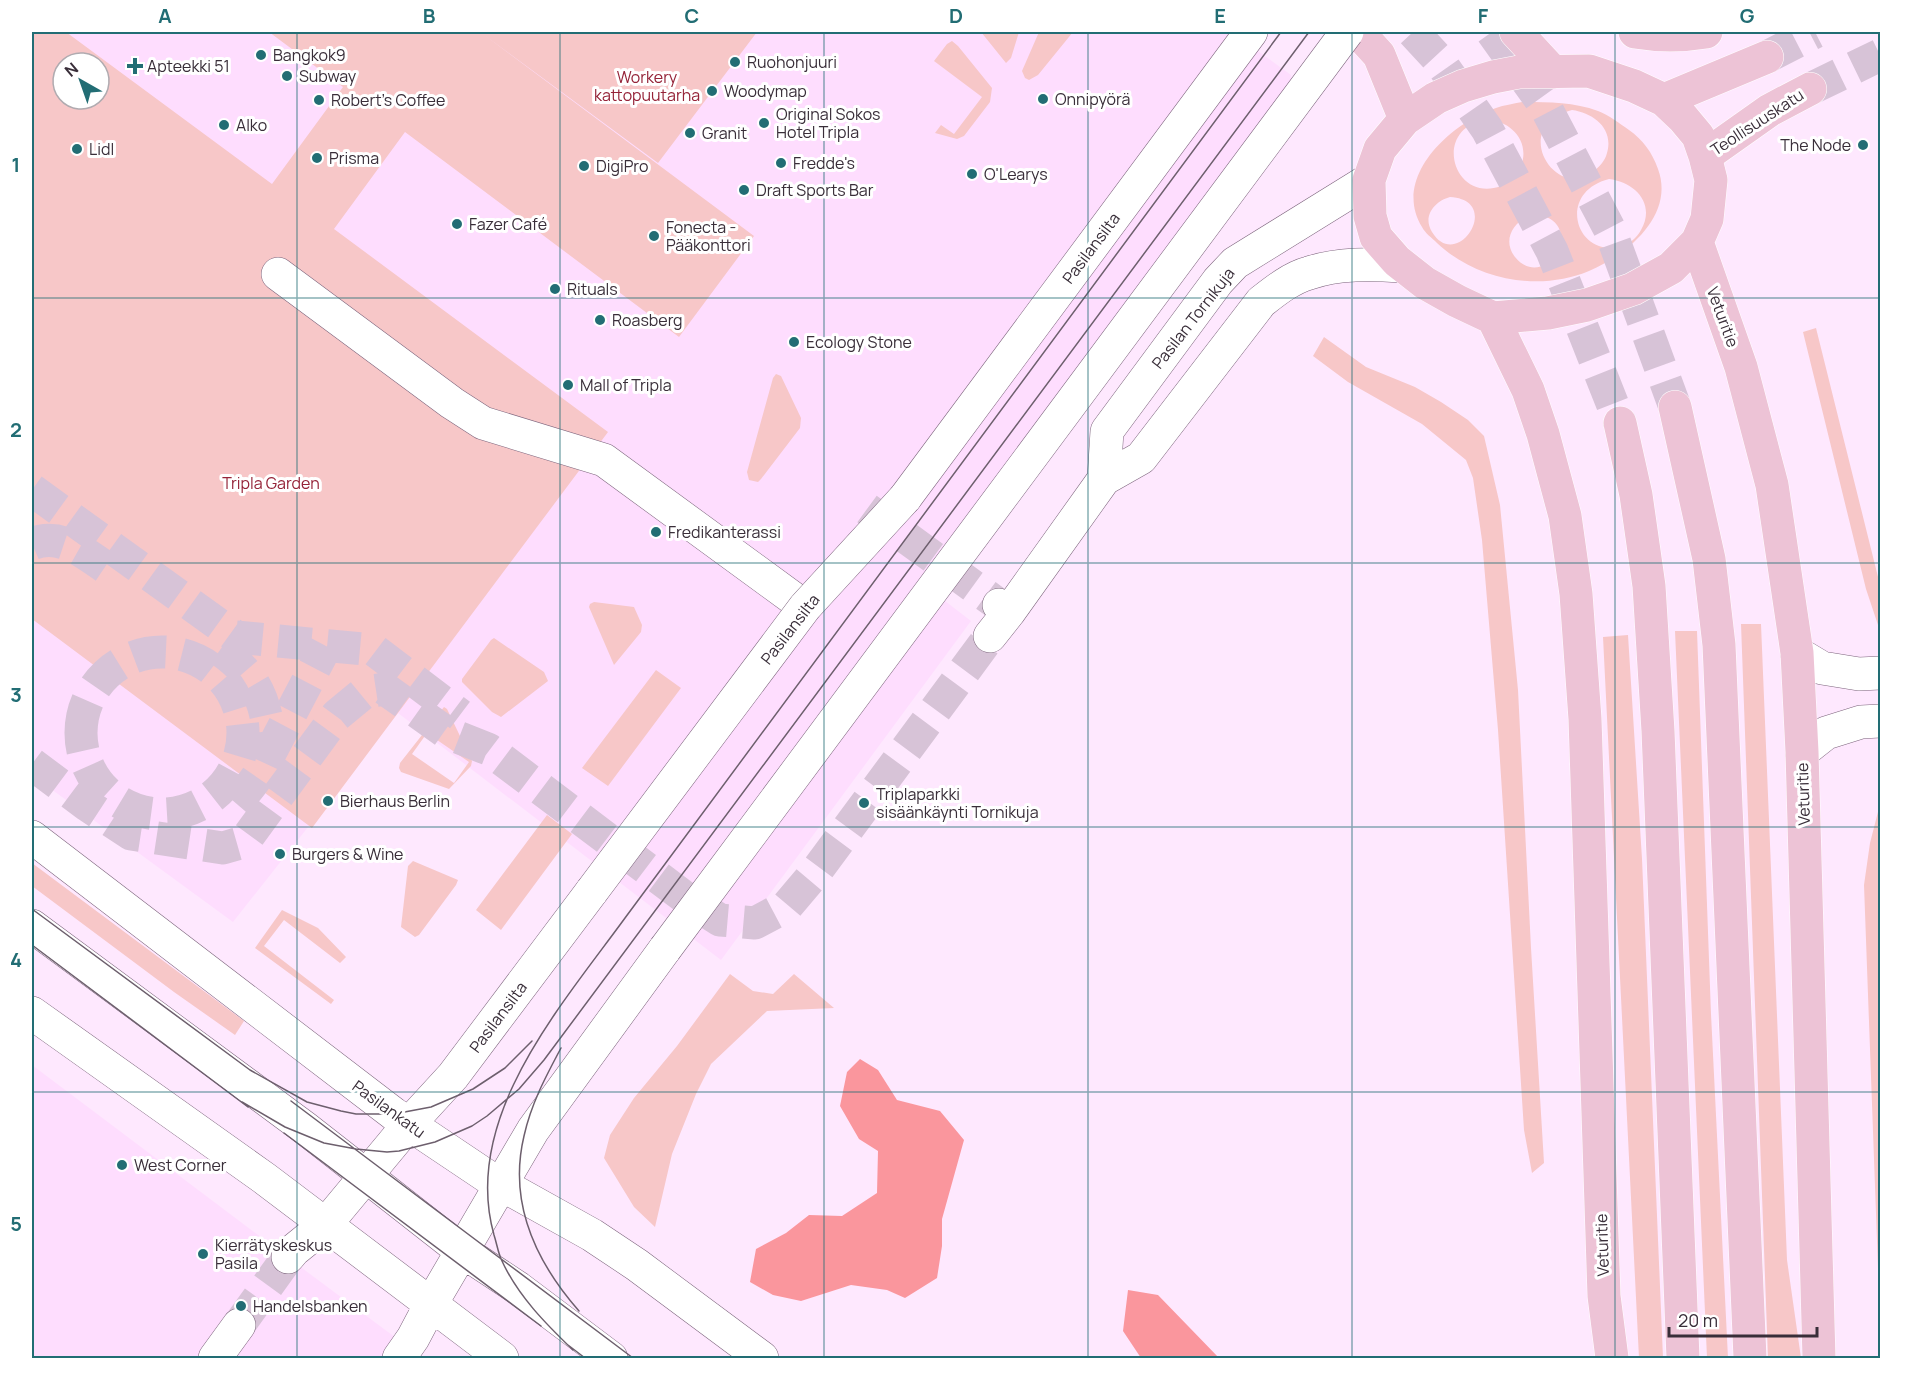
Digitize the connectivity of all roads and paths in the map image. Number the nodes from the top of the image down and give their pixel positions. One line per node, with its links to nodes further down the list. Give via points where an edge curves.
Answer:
1 (1251, 32): 21 (street, Pasilansilta, bridge, via 905,498)
2 (1347, 32): 32 (street, bridge, via 665,949 533,1130)
3 (1358, 32): 11 (main road, via 1379,55)
4 (1516, 32): 8 (main road)
5 (1635, 32): 6 (main road)
6 (1706, 32)
7 (1767, 57): 10 (main road)
8 (1553, 72): 10 (main road, via 1589,71); 11 (main road, via 1519,72 1463,86 1436,98)
9 (1810, 88): 12 (main road, Teollisuuskatu, via 1770,110)
10 (1664, 100): 12 (main road, via 1698,136)
11 (1406, 119): 13 (main road, via 1380,149)
12 (1705, 156): 14 (main road, via 1711,180 1707,219)
13 (1369, 180): 15 (main road, via 1370,216 1376,237); 20 (street, Pasilan Tornikuja, via 1235,263 1218,281 1107,431)
14 (1697, 242): 17 (main road, via 1671,268 1633,289 1587,305); 23 (main road, Veturitie, via 1742,367 1772,485)
15 (1402, 266): 17 (main road, via 1441,292); 20 (street, via 1362,263 1308,273 1261,302 1141,458)
16 (278, 274): 21 (street, via 483,423 604,460)
17 (1493, 318): 43 (main road, Veturitie, via 1528,390 1543,434 1565,516 1576,594 1585,719 1604,1296)
18 (1675, 407): 45 (main road, via 1709,559 1719,645)
19 (1620, 423): 44 (main road, via 1636,495 1650,597)
20 (1104, 479): 22 (street)
21 (806, 607): 30 (street, Pasilansilta, bridge, via 453,1076)
22 (999, 618)
23 (1797, 653): 24 (street, via 1822,668); 26 (main road, Veturitie)
24 (1881, 674)
25 (1881, 721): 26 (street, via 1861,722 1826,733)
26 (1802, 752): 46 (main road, Veturitie)
27 (32, 837): 30 (street, Pasilankatu)
28 (32, 926): 31 (street)
29 (32, 1013): 33 (street)
30 (410, 1124): 31 (street, Pasilansilta); 32 (street, Pasilankatu)
31 (366, 1176): 33 (street, Pasilansilta); 34 (street)
32 (500, 1184): 34 (street); 42 (street, Pasilankatu, via 628,1259)
33 (326, 1224): 35 (street, Pasilansilta); 36 (street)
34 (462, 1251): 36 (street); 41 (street)
35 (288, 1257)
36 (431, 1304): 39 (street); 40 (street)
37 (239, 1325): 38 (street)
38 (215, 1359)
39 (399, 1359)
40 (502, 1359)
41 (611, 1359)
42 (762, 1359)
43 (1612, 1359)
44 (1683, 1359)
45 (1750, 1359)
46 (1819, 1359)

